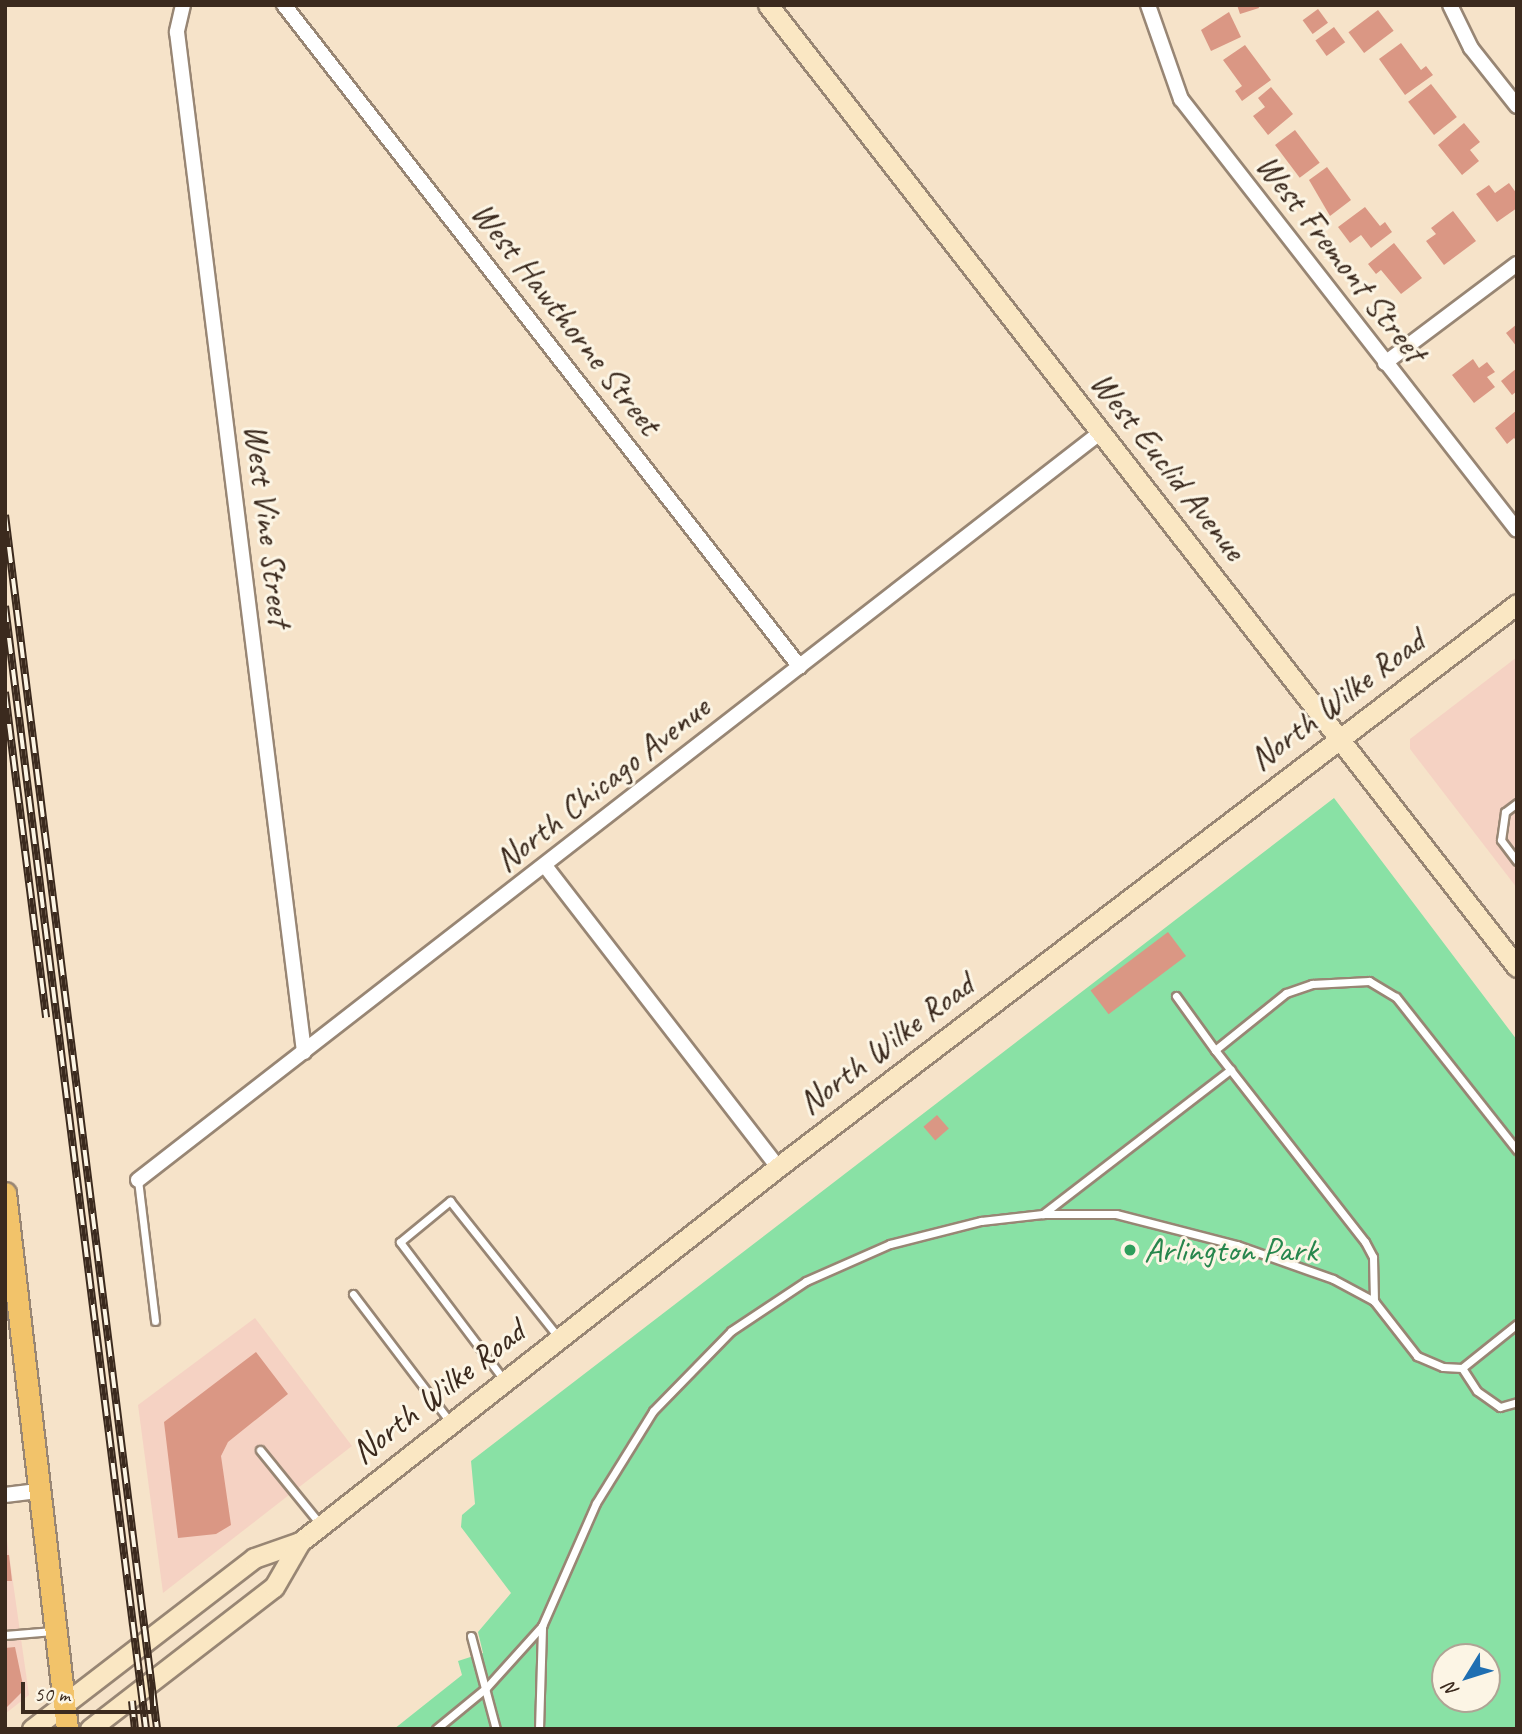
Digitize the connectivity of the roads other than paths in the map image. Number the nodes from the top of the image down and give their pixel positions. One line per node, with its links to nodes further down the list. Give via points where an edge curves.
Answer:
1 (284, 5): 12 (street, West Hawthorne Street)
2 (1148, 5): 8 (street, West Fremont Street, via 1181,99)
3 (1450, 5): 6 (street, via 1471,48)
4 (183, 6): 20 (street, West Vine Street, via 177,32)
5 (775, 8): 9 (main road, West Euclid Avenue)
6 (1517, 106)
7 (1517, 264): 8 (street)
8 (1385, 363): 10 (street, West Fremont Street)
9 (1101, 432): 12 (street, North Chicago Avenue); 13 (main road, West Euclid Avenue)
10 (1517, 530)
11 (1517, 604): 13 (main road, North Wilke Road)
12 (800, 667): 16 (street, North Chicago Avenue)
13 (1341, 737): 17 (main road, West Euclid Avenue); 23 (main road, North Wilke Road)
14 (1517, 803): 15 (lane, via 1505,812 1501,840)
15 (1517, 861)
16 (546, 867): 20 (street, North Chicago Avenue); 23 (street)
17 (1517, 967)
18 (1176, 996): 19 (lane)
19 (1215, 1049): 21 (lane); 22 (lane, via 1286,993 1312,984 1369,981 1396,997)
20 (303, 1052): 24 (street, North Chicago Avenue)
21 (1231, 1069): 26 (lane); 28 (lane, via 1365,1242 1373,1257)
22 (1517, 1150)
23 (778, 1167): 31 (main road, North Wilke Road)
24 (138, 1180): 29 (lane)
25 (5, 1194): 37 (main road)
26 (1043, 1214): 28 (lane, via 1116,1214 1237,1245 1334,1279); 41 (lane, via 981,1221 890,1244 806,1281 731,1331 653,1411 596,1503)
27 (353, 1294): 35 (lane)
28 (1374, 1301): 32 (lane, via 1418,1356 1443,1367)
29 (155, 1321)
30 (1517, 1324): 32 (lane)
31 (558, 1338): 33 (main road, North Wilke Road); 33 (lane, via 450,1201 400,1242)
32 (1462, 1368): 34 (lane, via 1477,1391 1500,1407)
33 (505, 1380): 35 (main road, North Wilke Road)
34 (1517, 1402)
35 (450, 1423): 39 (main road, North Wilke Road)
36 (260, 1450): 39 (lane)
37 (40, 1491): 38 (street); 42 (main road)
38 (5, 1495)
39 (321, 1526): 40 (main road, North Wilke Road)
40 (300, 1542): 46 (main road, North Wilke Road, via 254,1558); 49 (main road, North Wilke Road, via 274,1587)
41 (542, 1626): 45 (lane); 52 (lane)
42 (57, 1631): 43 (lane); 46 (main road)
43 (5, 1635)
44 (471, 1636): 45 (lane)
45 (486, 1688): 50 (lane); 51 (lane)
46 (64, 1705): 47 (main road, North Wilke Road); 48 (main road)
47 (32, 1729)
48 (68, 1729)
49 (90, 1729)
50 (436, 1729)
51 (496, 1729)
52 (539, 1729)

